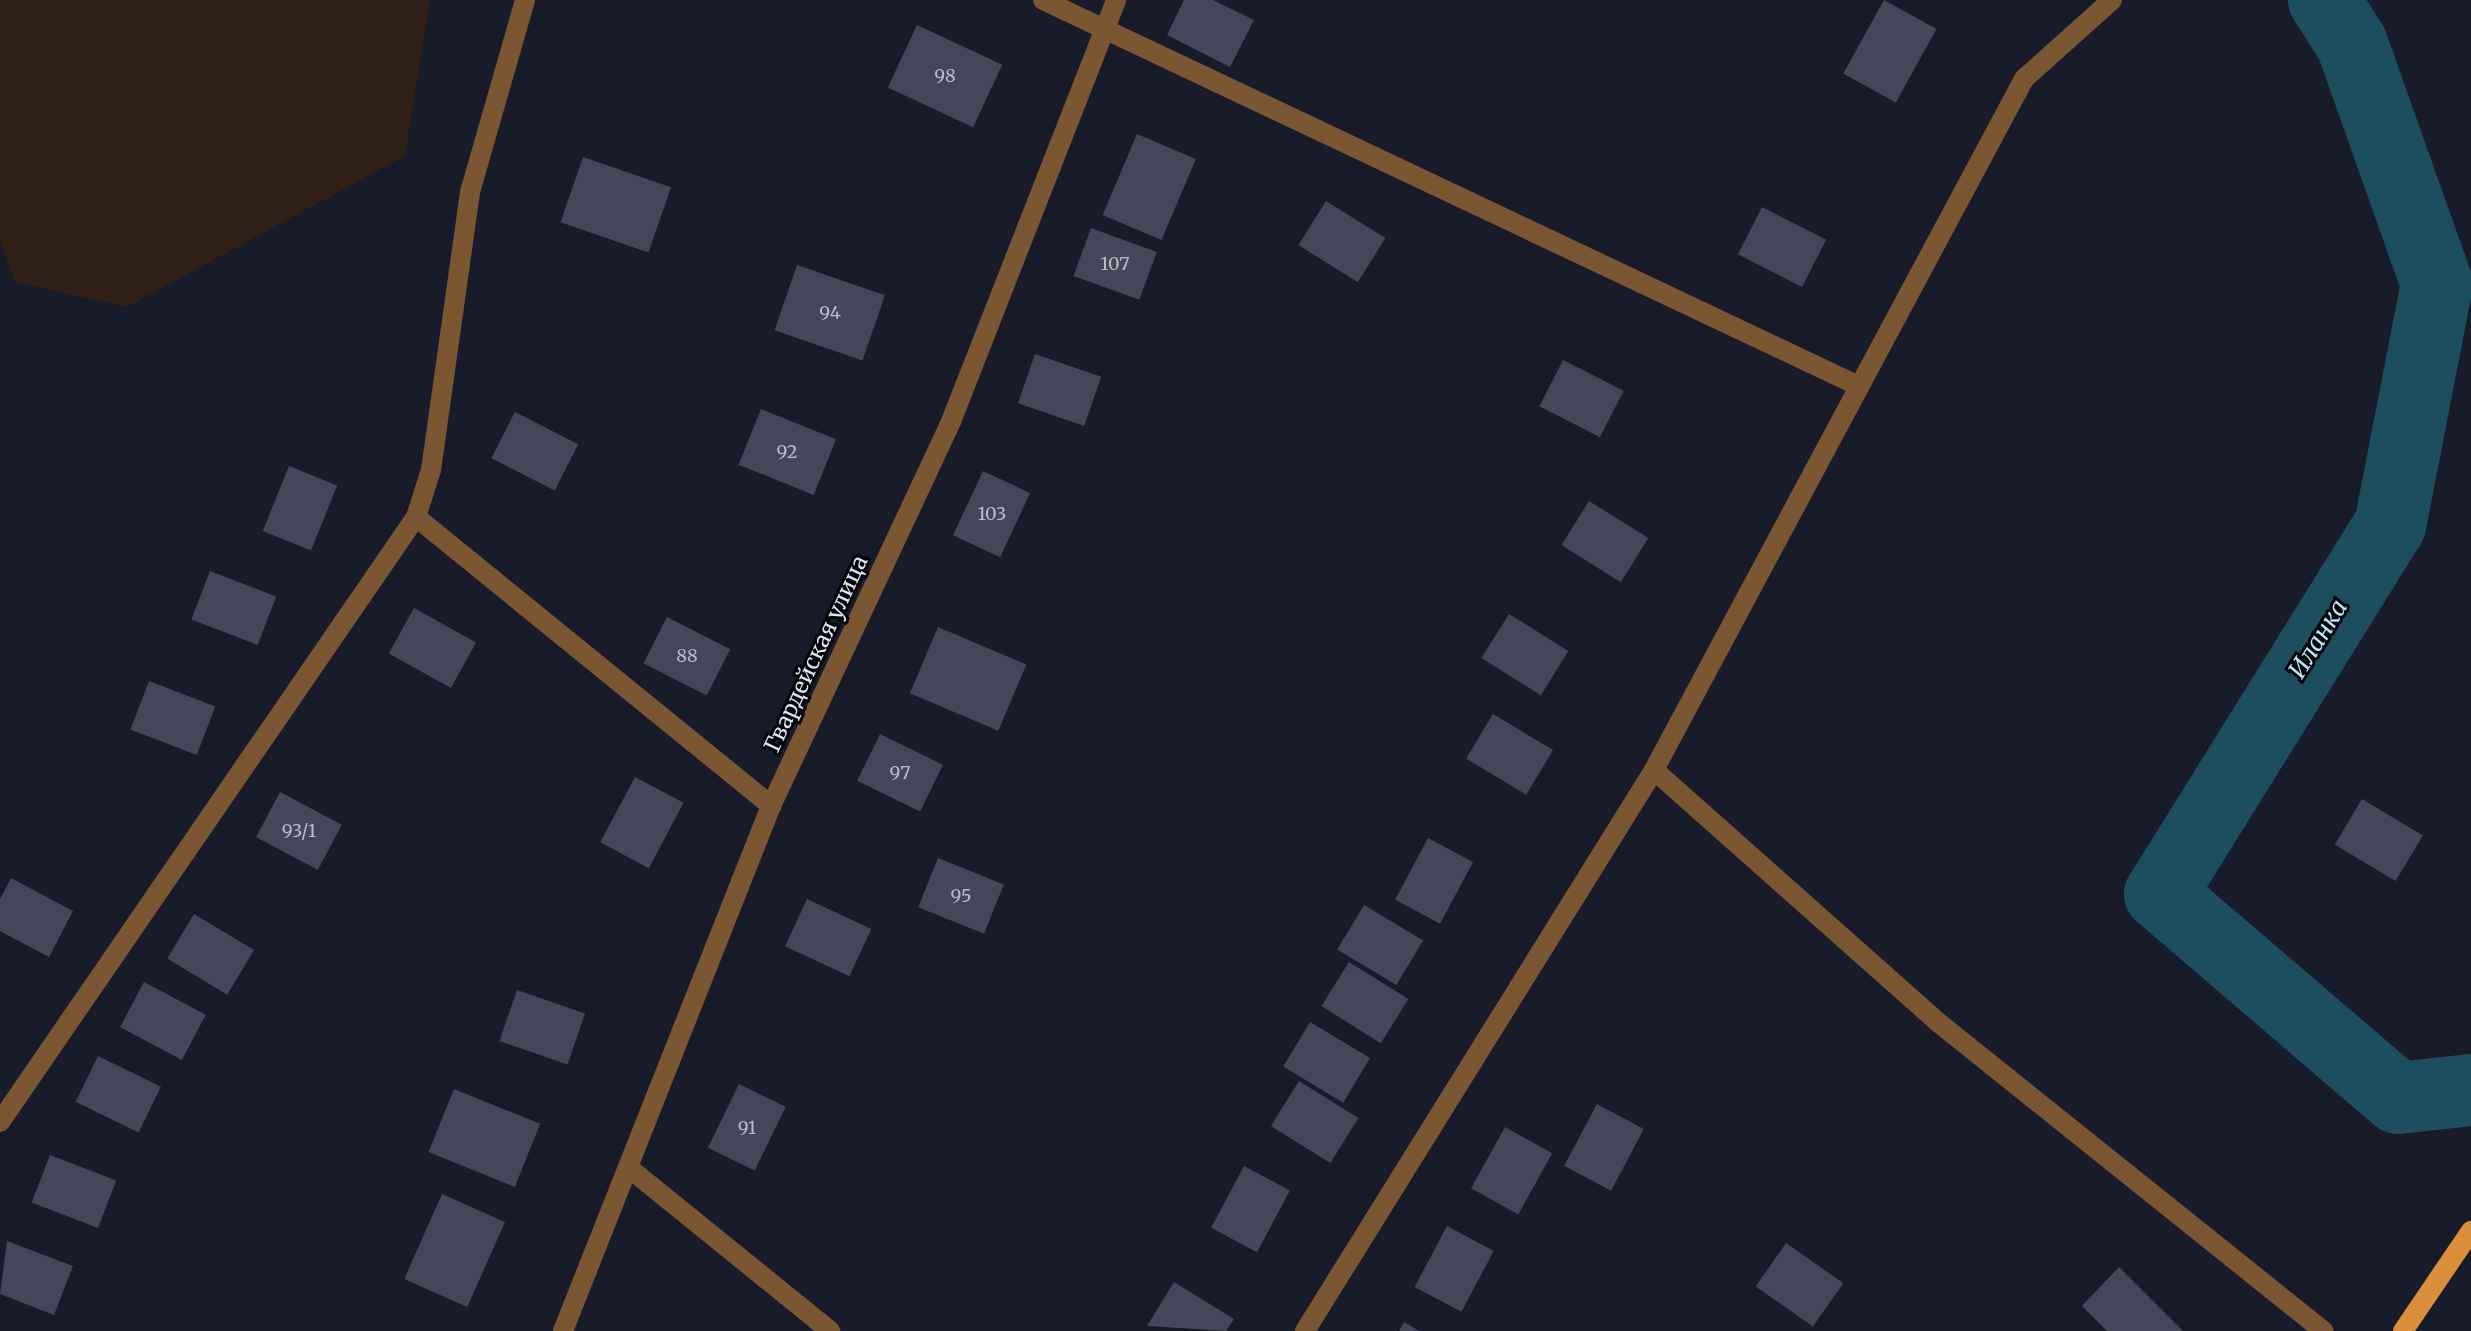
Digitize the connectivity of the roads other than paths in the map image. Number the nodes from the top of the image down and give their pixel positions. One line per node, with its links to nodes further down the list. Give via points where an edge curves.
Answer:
1 (525, 0): 7 (street, via 470,192 431,470)
2 (1043, 0): 5 (street)
3 (1116, 0): 5 (street, Гвардейская улица)
4 (2112, 0): 6 (street, via 2024,79)
5 (1100, 26): 6 (street); 9 (street, Гвардейская улица, via 952,419)
6 (1859, 386): 8 (street)
7 (416, 517): 9 (street); 10 (street)
8 (1654, 770): 15 (street); 16 (street, via 1939,1023)
9 (771, 806): 11 (street, Гвардейская улица)
10 (0, 1122)
11 (629, 1168): 13 (street, Гвардейская улица); 14 (street)
12 (2471, 1231): 17 (main road)
13 (563, 1331)
14 (830, 1331)
15 (1305, 1331)
16 (2324, 1331)
17 (2403, 1331)

